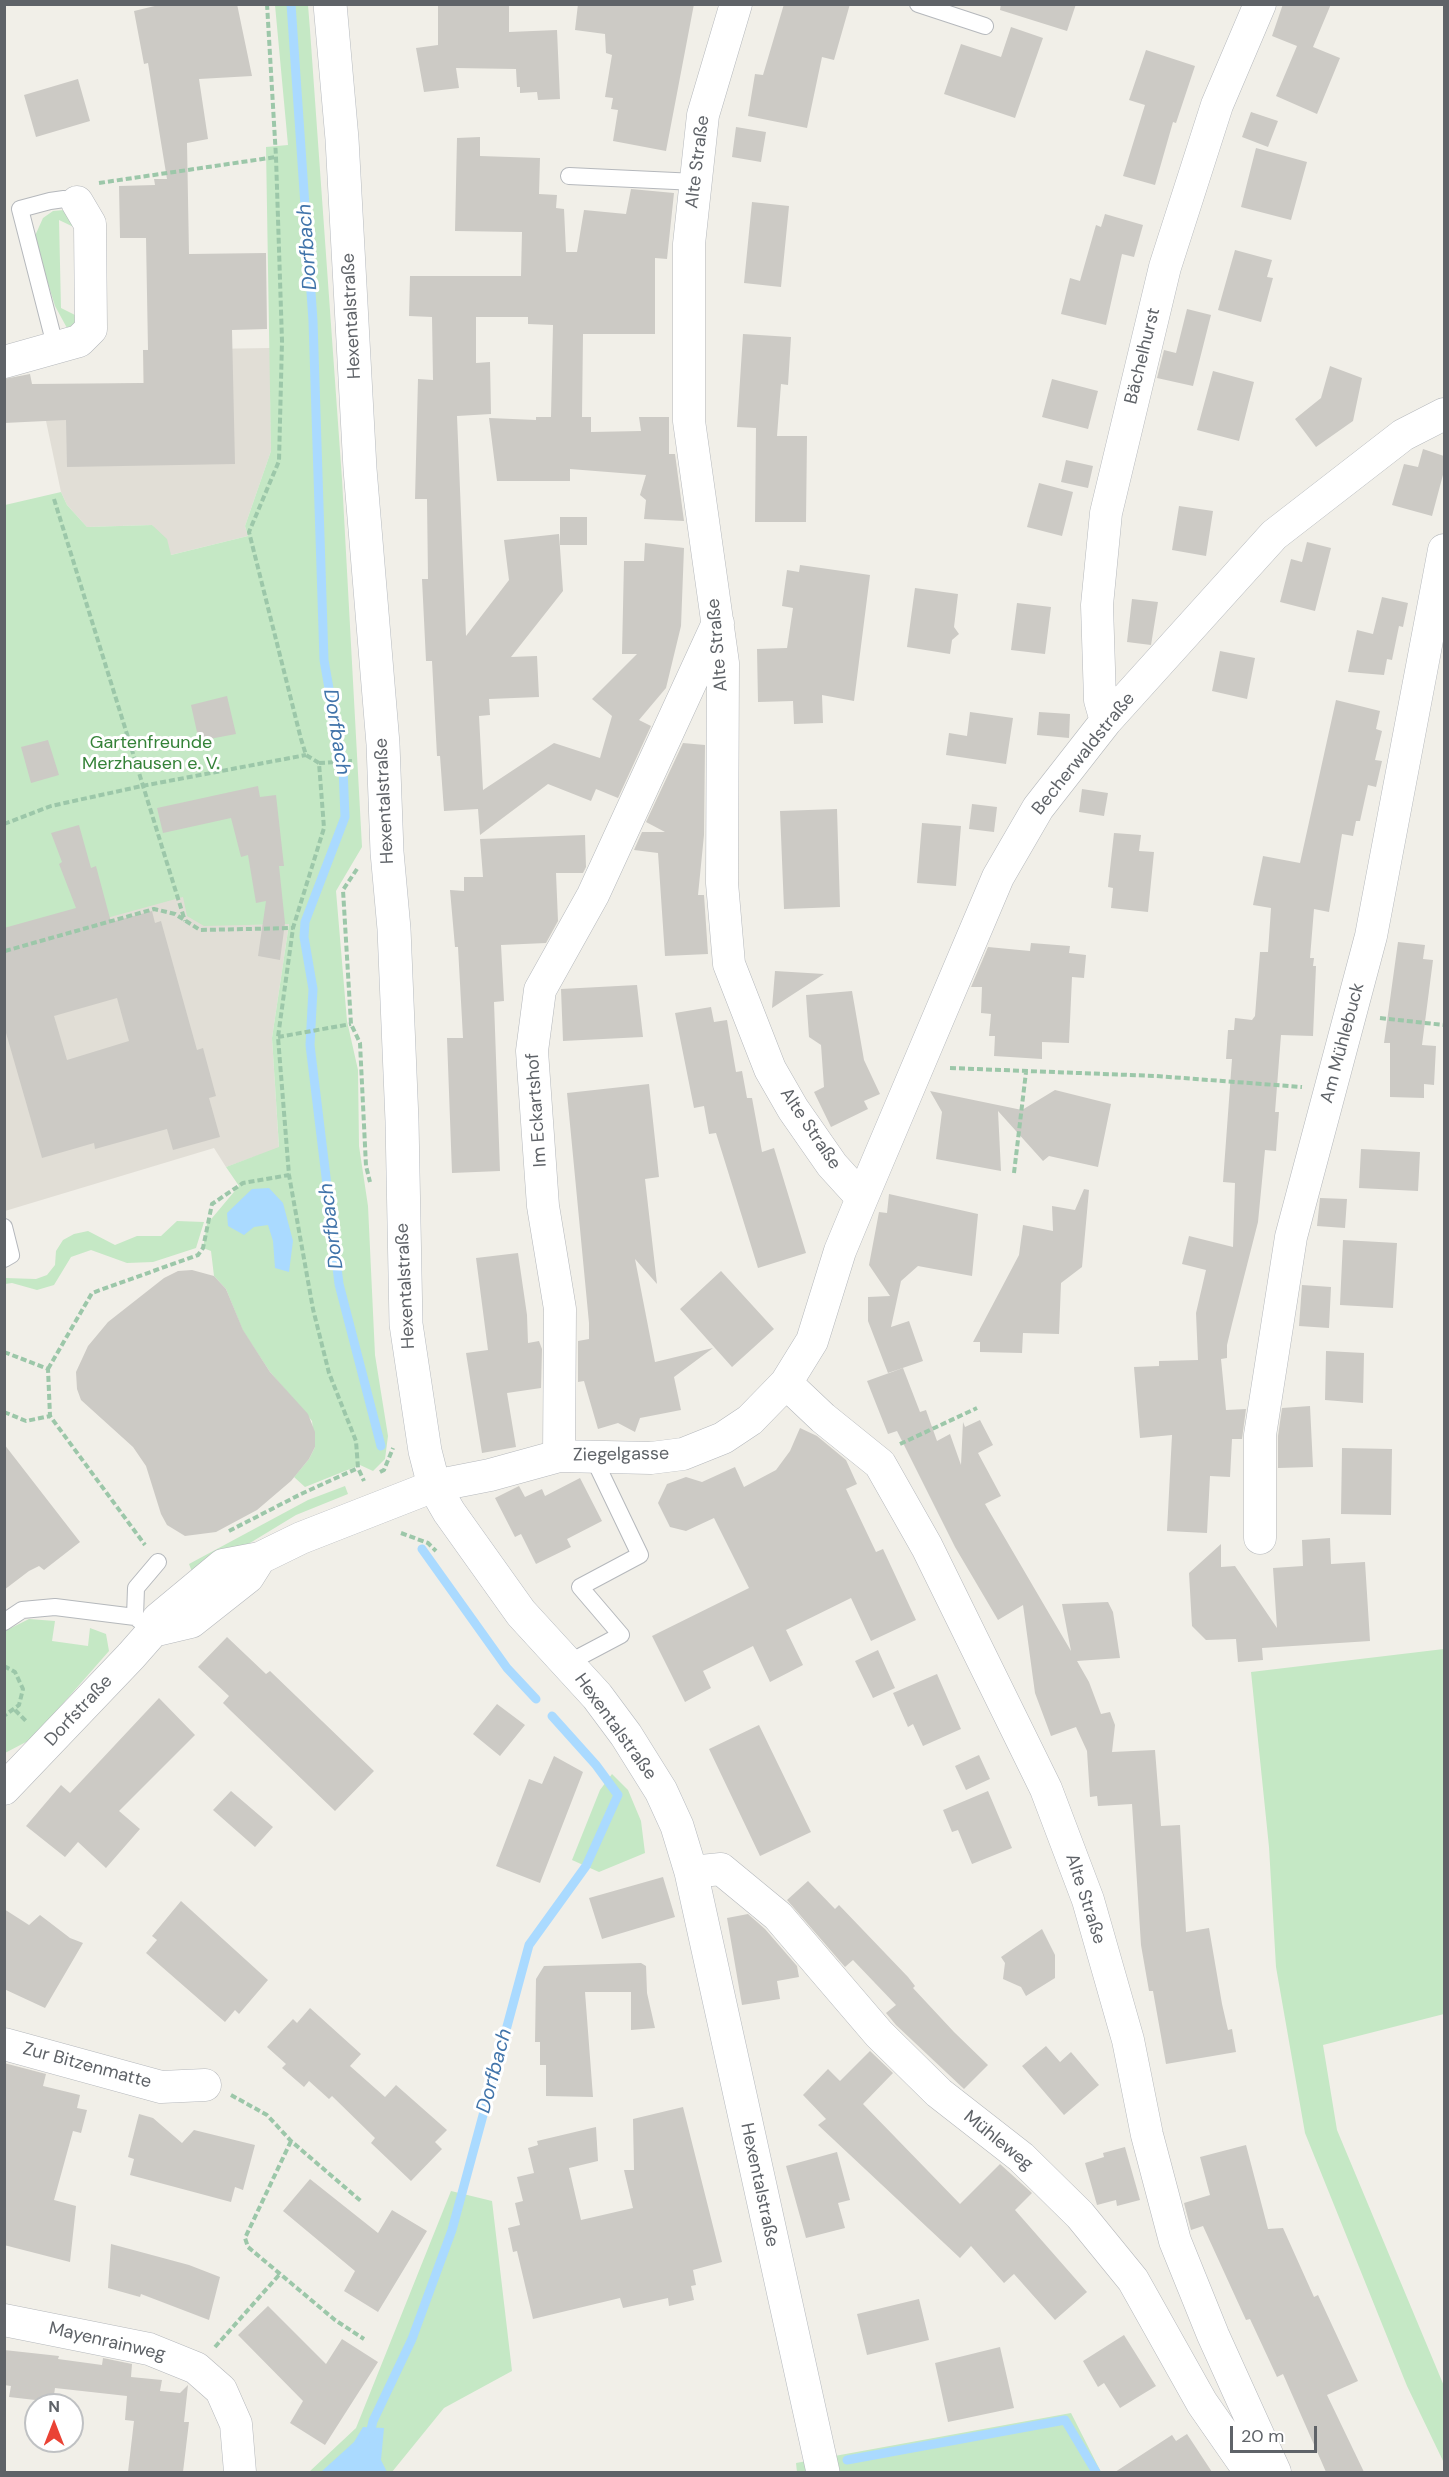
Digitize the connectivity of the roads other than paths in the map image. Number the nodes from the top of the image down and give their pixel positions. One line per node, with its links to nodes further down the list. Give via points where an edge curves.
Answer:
1 (330, 4): 21 (main road, Hexentalstraße, via 394,929 406,1324)
2 (736, 4): 7 (street, Alte Straße, via 703,115)
3 (918, 4): 5 (lane)
4 (1260, 4): 14 (street, Bächelhurst, via 1217,105 1165,267 1106,513 1098,605 1100,700)
5 (985, 26)
6 (569, 176): 7 (lane)
7 (696, 182): 13 (street, Alte Straße, via 689,244 689,421)
8 (77, 202): 9 (street, via 90,224 91,329 79,341); 9 (lane, via 64,199 20,209)
9 (56, 349): 10 (street)
10 (4, 362)
11 (1444, 414): 14 (street, Becherwaldstraße, via 1403,435 1274,535)
12 (1444, 550): 22 (street, Am Mühlebuck, via 1371,936 1291,1237 1260,1435)
13 (718, 623): 15 (street, Alte Straße, via 723,663 722,883 729,964 770,1069 793,1109); 19 (street, Im Eckartshof, via 593,895 540,990 532,1051 543,1206 560,1309)
14 (1106, 721): 15 (street, Becherwaldstraße, via 1038,808 998,877)
15 (862, 1198): 18 (street, Ziegelgasse, via 840,1251 813,1341)
16 (4, 1227): 17 (lane, via 12,1255)
17 (4, 1258)
18 (786, 1383): 20 (street, Ziegelgasse, via 750,1420 703,1448 651,1458); 35 (street, Alte Straße, via 880,1464 927,1547 1046,1789 1088,1900 1128,2040 1147,2135 1175,2241)
19 (559, 1456): 20 (street, Ziegelgasse); 21 (street, Ziegelgasse)
20 (592, 1457): 26 (lane, via 640,1555 580,1587 621,1635)
21 (434, 1486): 25 (street, Dorfstraße, via 260,1558 223,1565 158,1619); 26 (main road, Hexentalstraße, via 448,1512 521,1613)
22 (1260, 1538)
23 (158, 1562): 25 (lane, via 136,1588)
24 (4, 1622): 25 (lane, via 22,1610 55,1607)
25 (144, 1624): 27 (street, Dorfstraße)
26 (568, 1663): 28 (main road, Hexentalstraße, via 626,1736 661,1791)
27 (4, 1789)
28 (691, 1872): 33 (main road, Hexentalstraße); 34 (street, Mühleweg, via 721,1869 778,1916 879,2034 924,2078 1022,2157 1080,2216 1133,2280 1202,2403)
29 (4, 2044): 30 (street, Zur Bitzenmatte, via 161,2087)
30 (206, 2085)
31 (4, 2320): 32 (street, Mayenrainweg, via 149,2349 196,2368 221,2390 236,2424)
32 (240, 2472)
33 (823, 2472)
34 (1250, 2472)
35 (1275, 2472)

